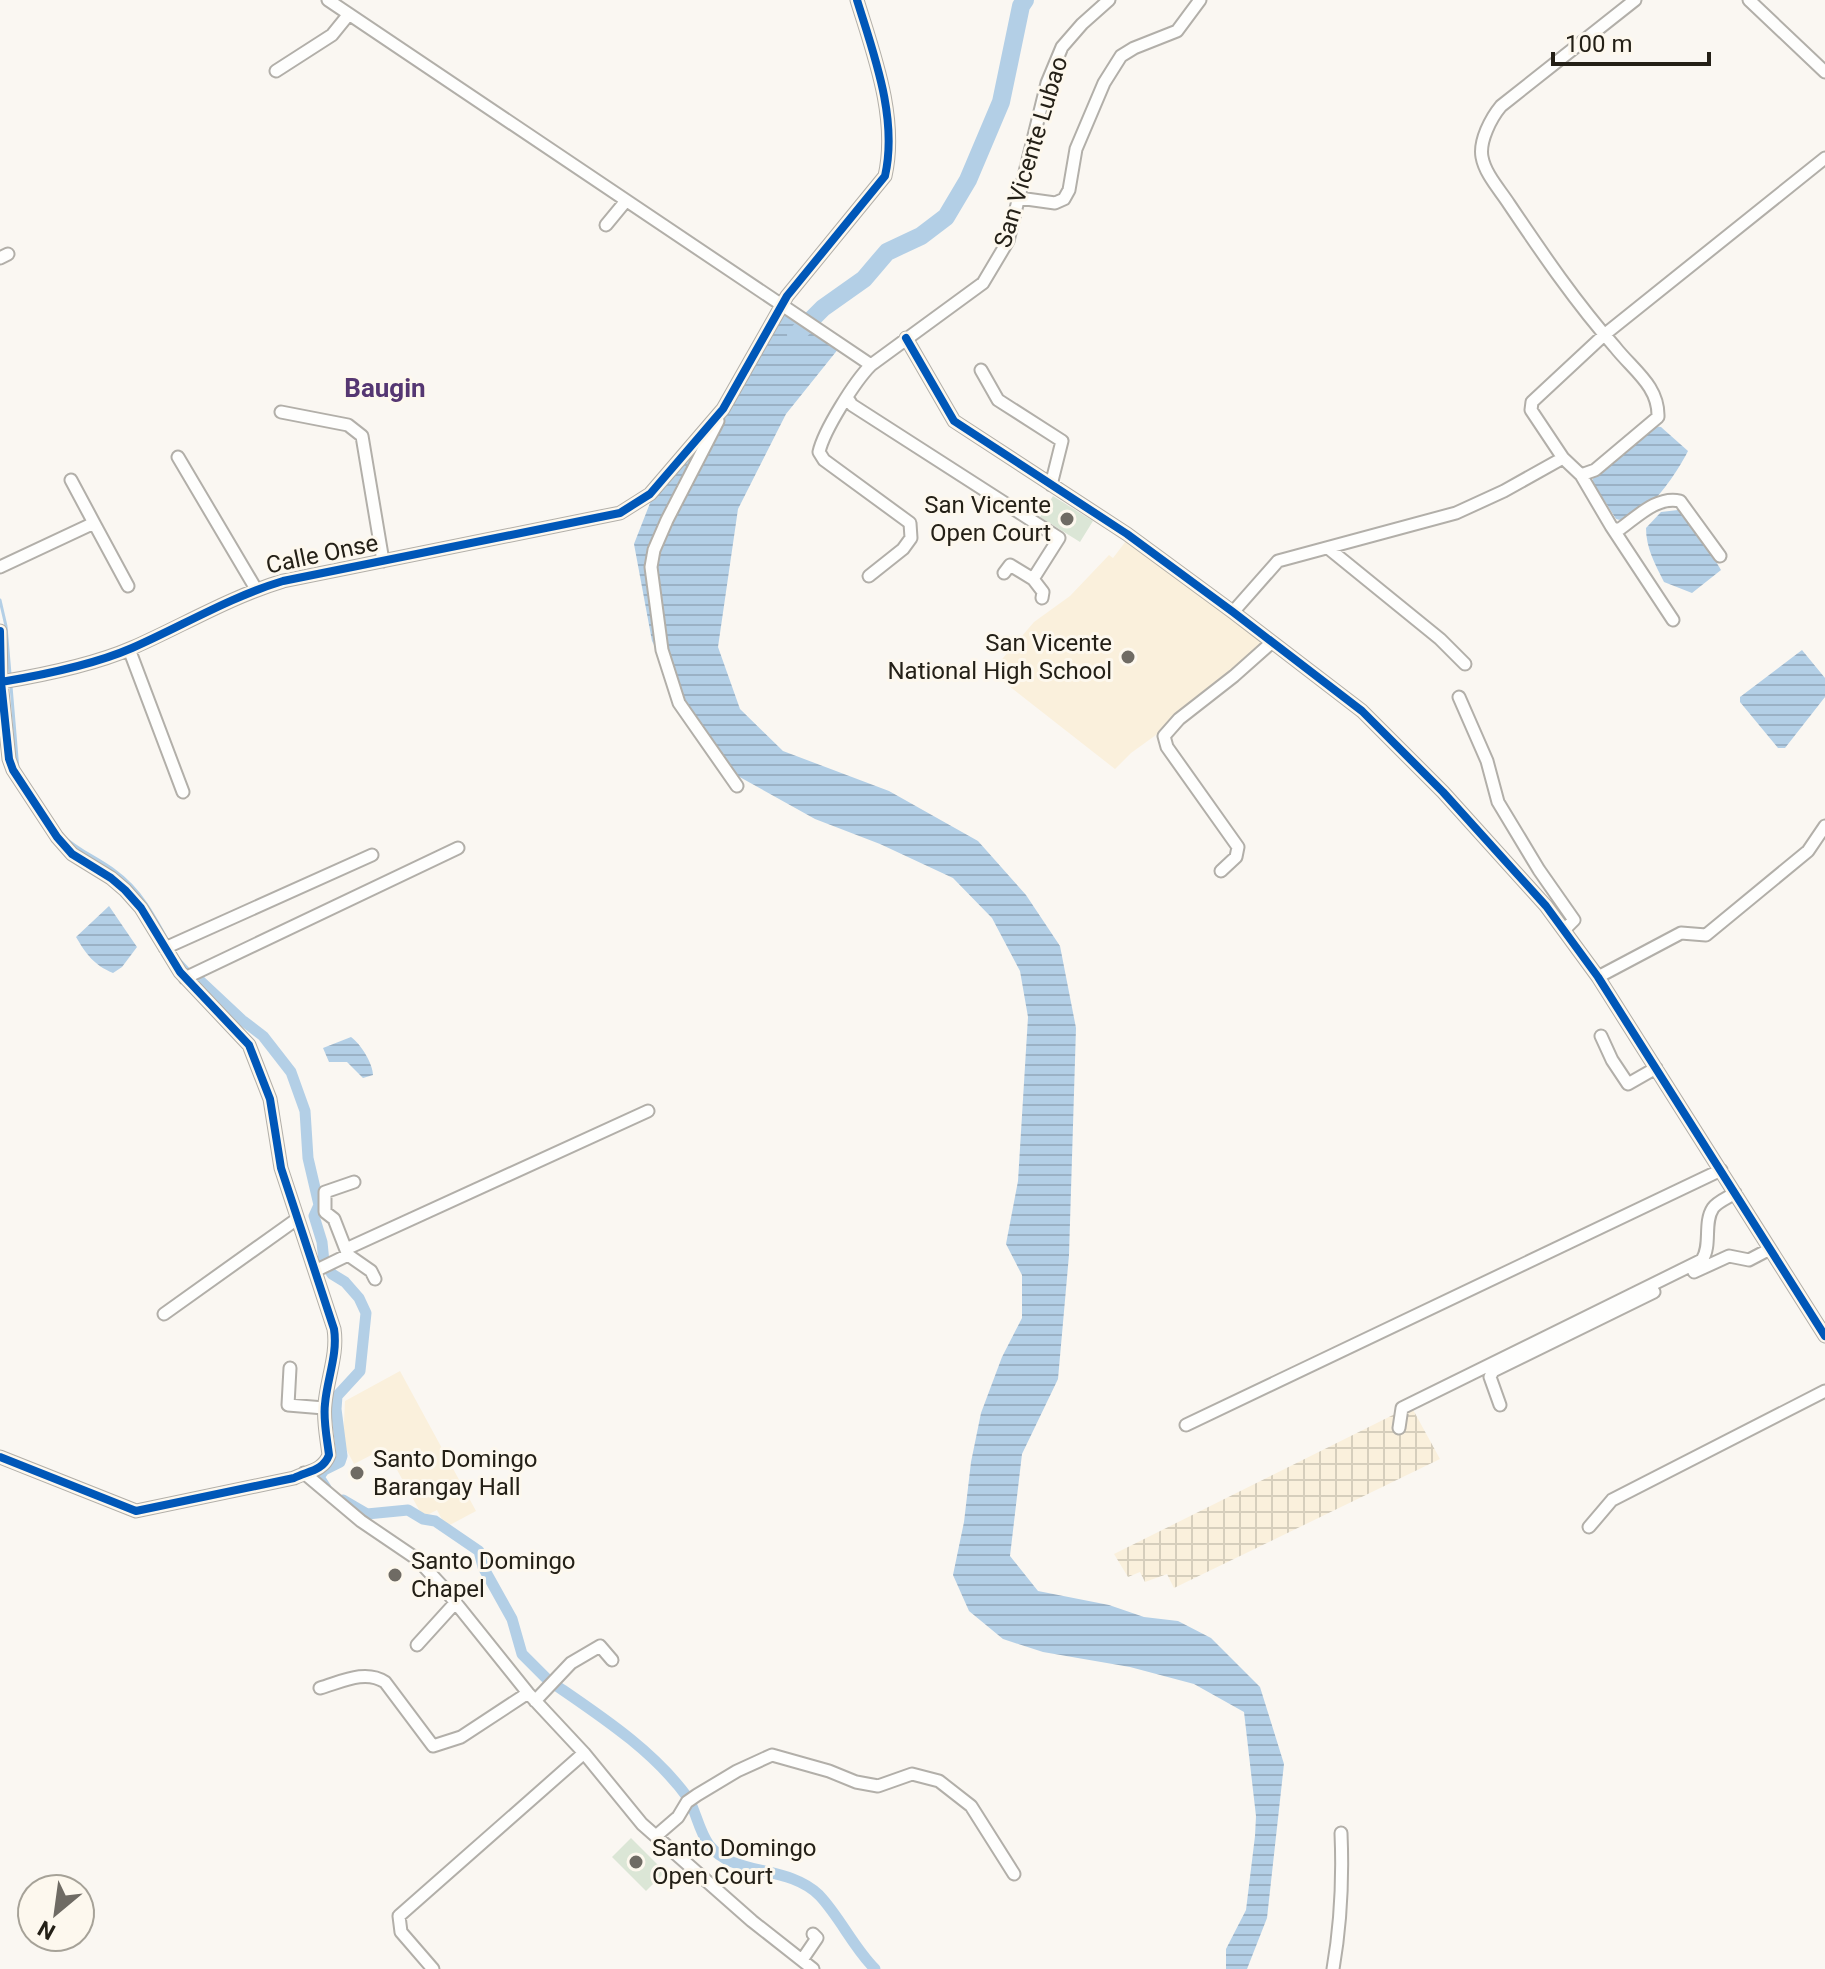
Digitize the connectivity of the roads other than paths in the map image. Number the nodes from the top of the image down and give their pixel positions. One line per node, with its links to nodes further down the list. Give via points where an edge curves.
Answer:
1 (328, 0): 7 (street)
2 (857, 0): 14 (street, via 881,78 889,155 885,176)
3 (1109, 0): 11 (street, San Vicente Lubao, via 1062,47 1047,83)
4 (1200, 0): 11 (street, via 1177,31 1121,56 1076,149 1064,199 1055,203)
5 (1635, 0): 15 (street, via 1501,106 1482,144 1487,171)
6 (1749, 0): 9 (street)
7 (349, 14): 8 (street, via 325,41); 12 (street)
8 (276, 71)
9 (1825, 72)
10 (1825, 158): 15 (street)
11 (1019, 198): 16 (street, San Vicente Lubao, via 1008,241 983,283)
12 (625, 202): 13 (street); 14 (street)
13 (606, 225)
14 (782, 305): 17 (street); 20 (street)
15 (1604, 335): 23 (street, via 1532,402 1531,410); 24 (street, via 1652,388 1658,417 1595,470)
16 (906, 338): 17 (street, San Vicente Lubao); 26 (street, via 954,421)
17 (871, 365): 19 (street, San Vicente Lubao)
18 (981, 370): 26 (street, via 998,400 1062,441)
19 (848, 399): 34 (street, San Vicente Lubao, via 819,452 910,523 912,532 903,549); 35 (street, via 1059,538)
20 (723, 409): 31 (street, Calle Onse, via 656,487 620,513); 48 (street, via 667,520 651,567 662,650 679,703)
21 (281, 412): 31 (street, via 348,425 362,436)
22 (178, 457): 37 (street)
23 (1563, 458): 24 (street); 29 (street, via 1456,513)
24 (1581, 475): 28 (street)
25 (71, 480): 27 (street)
26 (1051, 485): 39 (street)
27 (94, 523): 32 (street); 36 (street)
28 (1613, 529): 30 (street, via 1668,498 1680,501); 40 (street)
29 (1328, 548): 39 (street, via 1278,561); 44 (street)
30 (1720, 556)
31 (383, 561): 37 (street, Calle Onse)
32 (0, 567)
33 (1004, 573): 35 (street, via 1010,565)
34 (869, 576)
35 (1033, 579): 38 (street)
36 (128, 586)
37 (256, 589): 43 (street, Calle Onse)
38 (1042, 598)
39 (1233, 612): 42 (street)
40 (1673, 620)
41 (0, 631): 45 (street)
42 (1271, 643): 53 (street, via 1164,736 1238,847 1236,857); 54 (street, via 1374,722)
43 (129, 649): 45 (street, Calle Onse); 49 (street)
44 (1465, 664)
45 (7, 681): 47 (street)
46 (1459, 697): 54 (street, via 1498,802 1574,920)
47 (5, 764): 55 (street, via 57,837 72,854 125,890)
48 (737, 786)
49 (183, 792)
50 (1825, 826): 56 (street, via 1808,851 1706,935 1681,933)
51 (458, 848): 57 (street)
52 (372, 855): 55 (street)
53 (1221, 871)
54 (1564, 930): 56 (street)
55 (165, 948): 57 (street)
56 (1598, 977): 59 (street)
57 (185, 978): 64 (street, via 249,1045 270,1099 281,1168)
58 (1601, 1036): 59 (street, via 1628,1084)
59 (1656, 1068): 61 (street)
60 (648, 1111): 66 (street)
61 (1721, 1170): 63 (street); 75 (street)
62 (354, 1182): 66 (street, via 325,1192 325,1212 334,1219)
63 (1735, 1193): 65 (street); 76 (street, via 1714,1207 1702,1260 1402,1408)
64 (297, 1219): 67 (street); 69 (street)
65 (1770, 1249): 70 (street); 73 (street, via 1749,1260 1729,1256 1493,1371 1490,1377)
66 (347, 1252): 67 (street); 68 (street)
67 (323, 1268): 74 (street, via 336,1345)
68 (375, 1279)
69 (164, 1314)
70 (1825, 1336)
71 (290, 1368): 74 (street, via 288,1405)
72 (1825, 1391): 79 (street, via 1612,1500)
73 (1500, 1405)
74 (324, 1408): 78 (street, via 329,1455 316,1470)
75 (1186, 1425)
76 (1399, 1428)
77 (0, 1457): 78 (street, via 136,1511)
78 (304, 1473): 80 (street, via 417,1559)
79 (1589, 1527)
80 (456, 1602): 81 (street); 84 (street)
81 (417, 1645)
82 (612, 1660): 84 (street, via 600,1646)
83 (320, 1688): 84 (street, via 377,1677 433,1746 461,1737)
84 (531, 1697): 85 (street)
85 (584, 1753): 87 (street); 91 (street, via 399,1916 401,1932)
86 (1341, 1833): 93 (street, via 1344,1885)
87 (656, 1836): 88 (street, via 697,1795 772,1755 878,1786 912,1774 939,1781 971,1806); 90 (street)
88 (1014, 1874)
89 (813, 1934): 90 (street, via 817,1938)
90 (802, 1960): 92 (street)
91 (433, 1969)
92 (813, 1969)
93 (1333, 1969)

